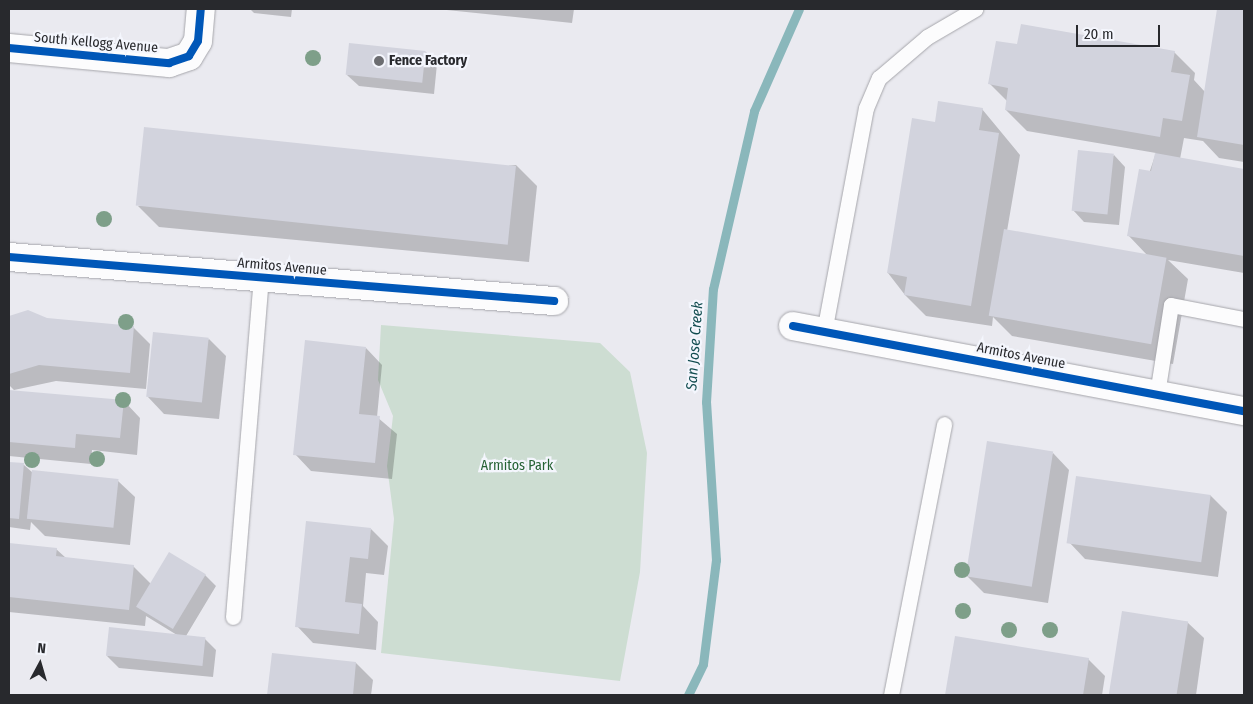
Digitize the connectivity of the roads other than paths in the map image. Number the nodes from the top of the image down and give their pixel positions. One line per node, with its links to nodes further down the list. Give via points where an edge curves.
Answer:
1 (201, 9): 3 (street, South Kellogg Avenue, via 198,41 189,56 169,63)
2 (975, 9): 9 (lane, via 927,37 879,78 866,108)
3 (9, 48)
4 (9, 257): 5 (street, Armitos Avenue)
5 (261, 278): 6 (street, Armitos Avenue); 13 (lane)
6 (554, 301)
7 (1244, 319): 10 (lane, via 1171,305)
8 (793, 326): 9 (street, Armitos Avenue)
9 (824, 332): 10 (street, Armitos Avenue)
10 (1157, 394): 11 (street, Armitos Avenue)
11 (1244, 411)
12 (944, 424): 14 (lane)
13 (234, 617)
14 (891, 695)

